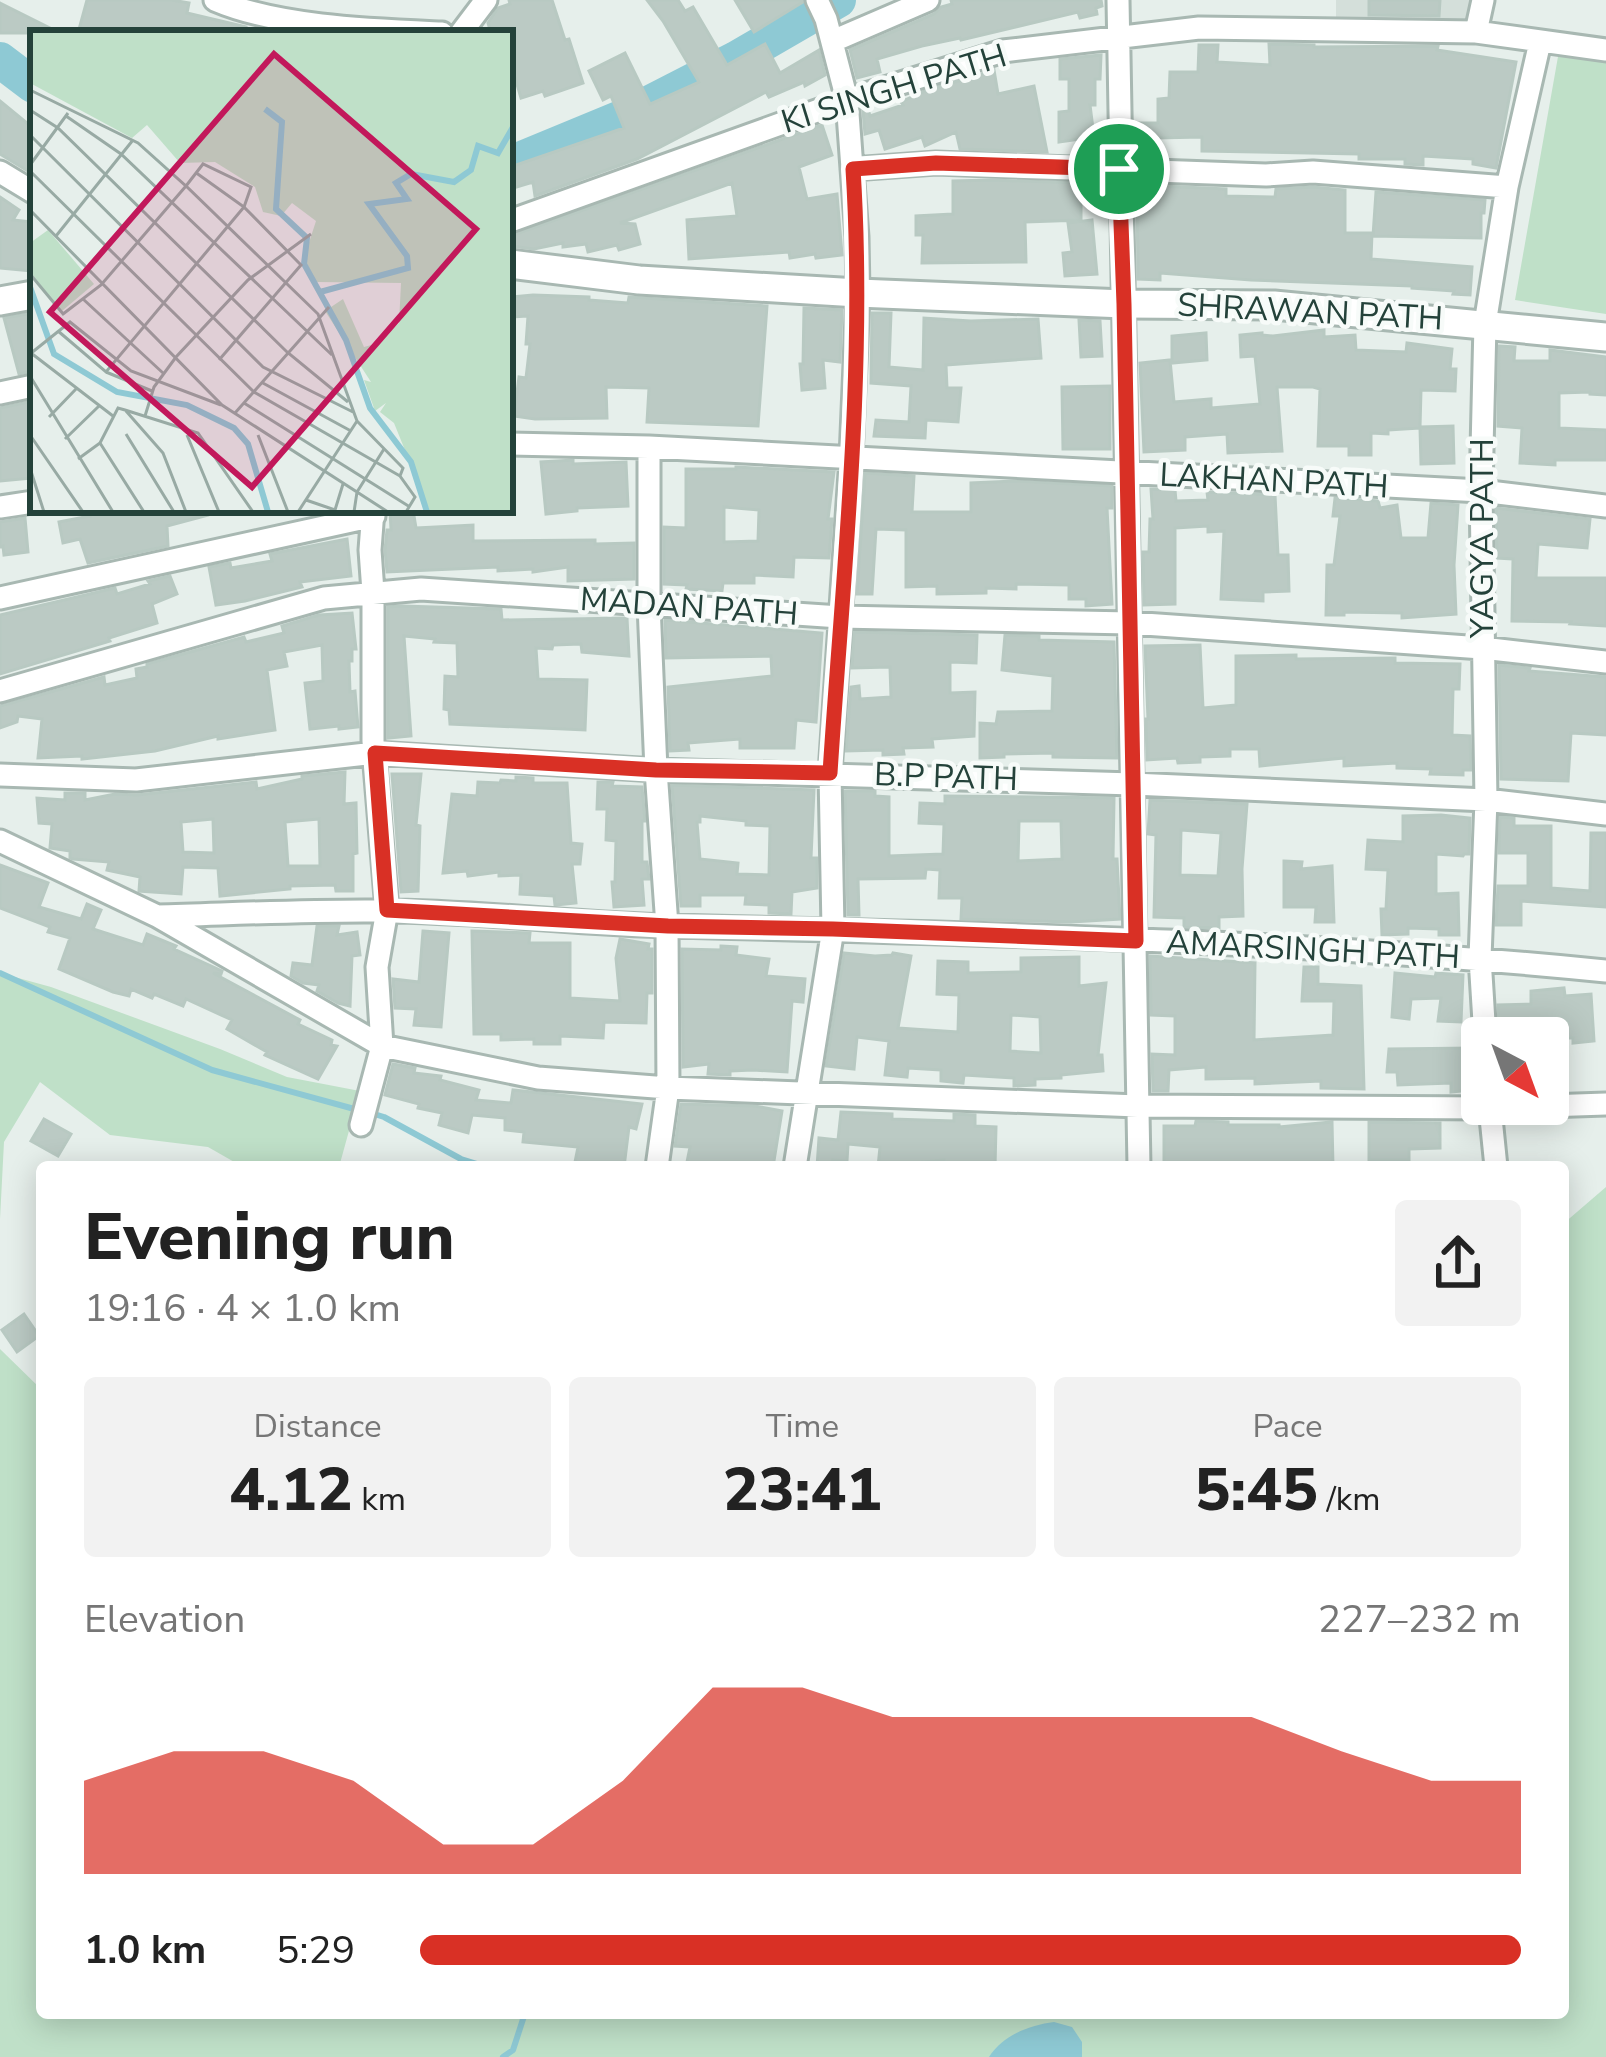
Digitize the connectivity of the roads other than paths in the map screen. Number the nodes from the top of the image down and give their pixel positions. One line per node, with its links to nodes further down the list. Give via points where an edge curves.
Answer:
1 (215, 0): 7 (street, via 242,11)
2 (486, 0): 8 (street)
3 (928, 0): 6 (street)
4 (1118, 0): 10 (street)
5 (1483, 0): 9 (street)
6 (825, 20): 13 (street)
7 (383, 30)
8 (462, 30)
9 (1476, 32): 10 (street, KI SINGH PATH, via 1199,28); 11 (street, KI SINGH PATH)
10 (1119, 37): 13 (street, KI SINGH PATH, via 1003,51); 15 (street)
11 (1540, 42): 12 (street, KI SINGH PATH); 17 (street, YAGYA PATH)
12 (1606, 50)
13 (847, 100): 14 (street); 19 (street, KI SINGH PATH)
14 (853, 169): 15 (street); 21 (street)
15 (1119, 169): 17 (street); 24 (street)
16 (0, 172): 18 (street)
17 (1507, 187): 25 (street, YAGYA PATH)
18 (30, 190)
19 (513, 220)
20 (513, 264): 21 (street, SHRAWAN PATH)
21 (858, 293): 24 (street, SHRAWAN PATH); 31 (street)
22 (30, 296): 23 (street)
23 (0, 301)
24 (1124, 304): 25 (street, SHRAWAN PATH, via 1274,305); 32 (street)
25 (1486, 324): 26 (street, SHRAWAN PATH); 33 (street, YAGYA PATH)
26 (1606, 337)
27 (30, 387): 28 (street)
28 (0, 392)
29 (513, 444): 30 (street, LAKHAN PATH)
30 (649, 447): 31 (street, LAKHAN PATH); 40 (street)
31 (851, 458): 32 (street, LAKHAN PATH); 41 (street)
32 (1127, 473): 33 (street, LAKHAN PATH); 42 (street)
33 (1481, 491): 35 (street, LAKHAN PATH); 43 (street, YAGYA PATH)
34 (30, 502): 36 (street)
35 (1606, 506)
36 (0, 507)
37 (373, 513): 38 (street); 39 (street)
38 (373, 592): 40 (street, MADAN PATH); 45 (street, MADAN PATH, via 324,598); 46 (street)
39 (0, 598)
40 (649, 605): 41 (street, MADAN PATH); 47 (street)
41 (840, 617): 42 (street, MADAN PATH); 48 (street)
42 (1130, 623): 43 (street, MADAN PATH); 50 (street)
43 (1482, 648): 44 (street, MADAN PATH); 51 (street, YAGYA PATH)
44 (1606, 662)
45 (0, 691)
46 (375, 753): 47 (street, B.P PATH); 49 (street, B.P PATH, via 136,780); 54 (street)
47 (656, 770): 48 (street, B.P PATH); 56 (street)
48 (830, 773): 50 (street, B.P PATH); 57 (street)
49 (0, 775)
50 (1132, 784): 51 (street, B.P PATH); 58 (street)
51 (1486, 800): 52 (street, B.P PATH); 59 (street, YAGYA PATH)
52 (1606, 814)
53 (0, 841): 55 (street)
54 (387, 910): 55 (street, AMARSINGH PATH); 56 (street, AMARSINGH PATH); 62 (street, via 377,967)
55 (157, 916): 62 (street)
56 (668, 926): 57 (street, AMARSINGH PATH); 63 (street)
57 (833, 929): 58 (street, AMARSINGH PATH); 64 (street)
58 (1136, 941): 59 (street, AMARSINGH PATH); 67 (street)
59 (1480, 958): 60 (street, AMARSINGH PATH); 61 (street, YAGYA PATH)
60 (1606, 971)
61 (1484, 1017)
62 (382, 1046): 63 (street, via 538,1078); 70 (street)
63 (668, 1088): 64 (street); 71 (street)
64 (808, 1094): 67 (street); 72 (street)
65 (1606, 1104): 66 (street)
66 (1569, 1105)
67 (1138, 1106): 68 (street); 73 (street)
68 (1461, 1106)
69 (1492, 1125): 74 (street)
70 (361, 1126)
71 (657, 1161)
72 (796, 1161)
73 (1139, 1161)
74 (1495, 1161)

